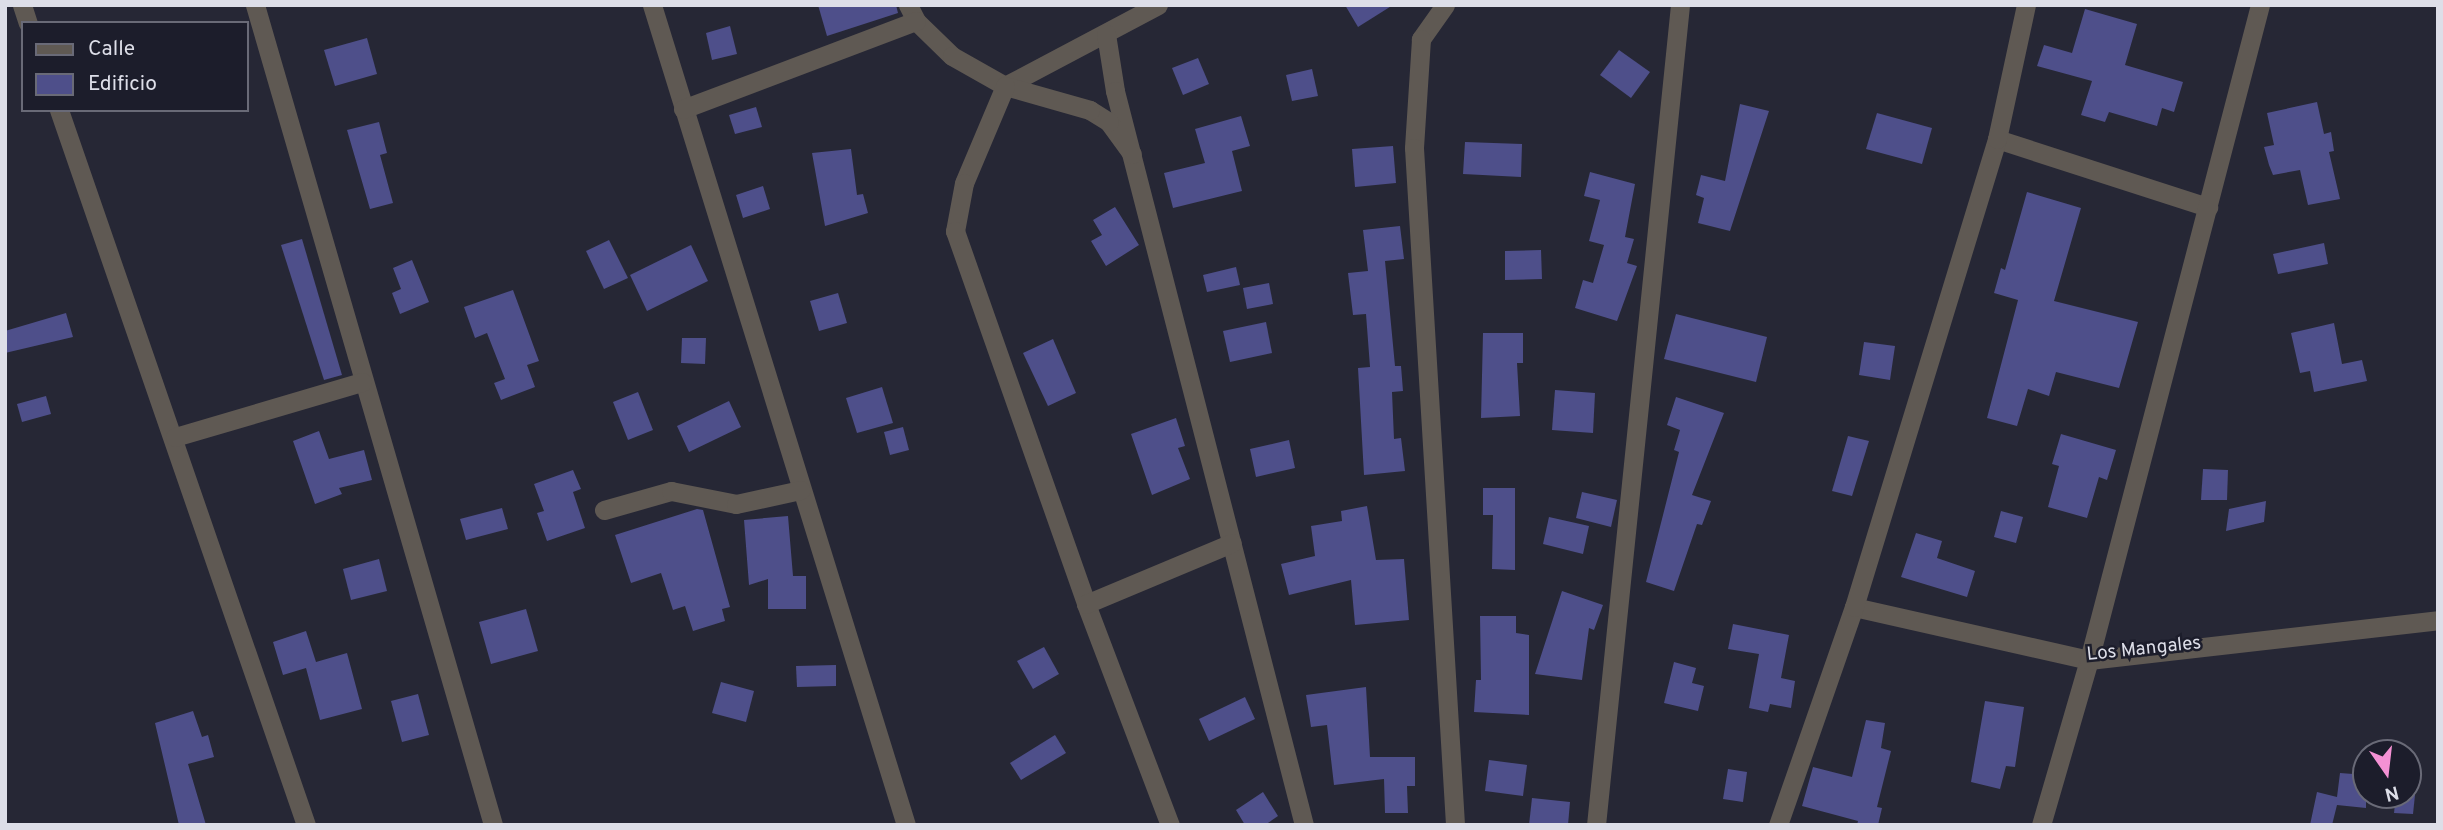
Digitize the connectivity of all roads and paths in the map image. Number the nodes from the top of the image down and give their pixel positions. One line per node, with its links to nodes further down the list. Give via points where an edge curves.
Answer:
1 (255, 5): 16 (street)
2 (652, 5): 11 (street)
3 (1158, 5): 9 (street)
4 (1445, 5): 30 (street, via 1421,38 1414,148)
5 (1680, 5): 31 (street)
6 (2026, 5): 13 (street)
7 (2260, 5): 15 (street)
8 (912, 13): 10 (street, via 952,57); 11 (street)
9 (1106, 34): 10 (street); 14 (street)
10 (1005, 86): 14 (street, via 1090,110 1109,122); 21 (street, via 964,183 954,231)
11 (683, 109): 18 (street)
12 (61, 112): 17 (street)
13 (1997, 139): 15 (street); 22 (street)
14 (1132, 154): 20 (street)
15 (2208, 207): 24 (street)
16 (362, 382): 17 (street); 26 (street)
17 (175, 437): 25 (street)
18 (800, 491): 19 (street, via 736,504 670,491); 27 (street)
19 (604, 510)
20 (1232, 543): 21 (street); 29 (street)
21 (1086, 604): 28 (street)
22 (1854, 607): 24 (street, Los Mangales); 32 (street)
23 (2438, 620): 24 (street, Los Mangales)
24 (2089, 660): 33 (street)
25 (306, 825)
26 (493, 825)
27 (906, 825)
28 (1170, 825)
29 (1304, 825)
30 (1455, 825)
31 (1596, 825)
32 (1778, 825)
33 (2041, 825)

